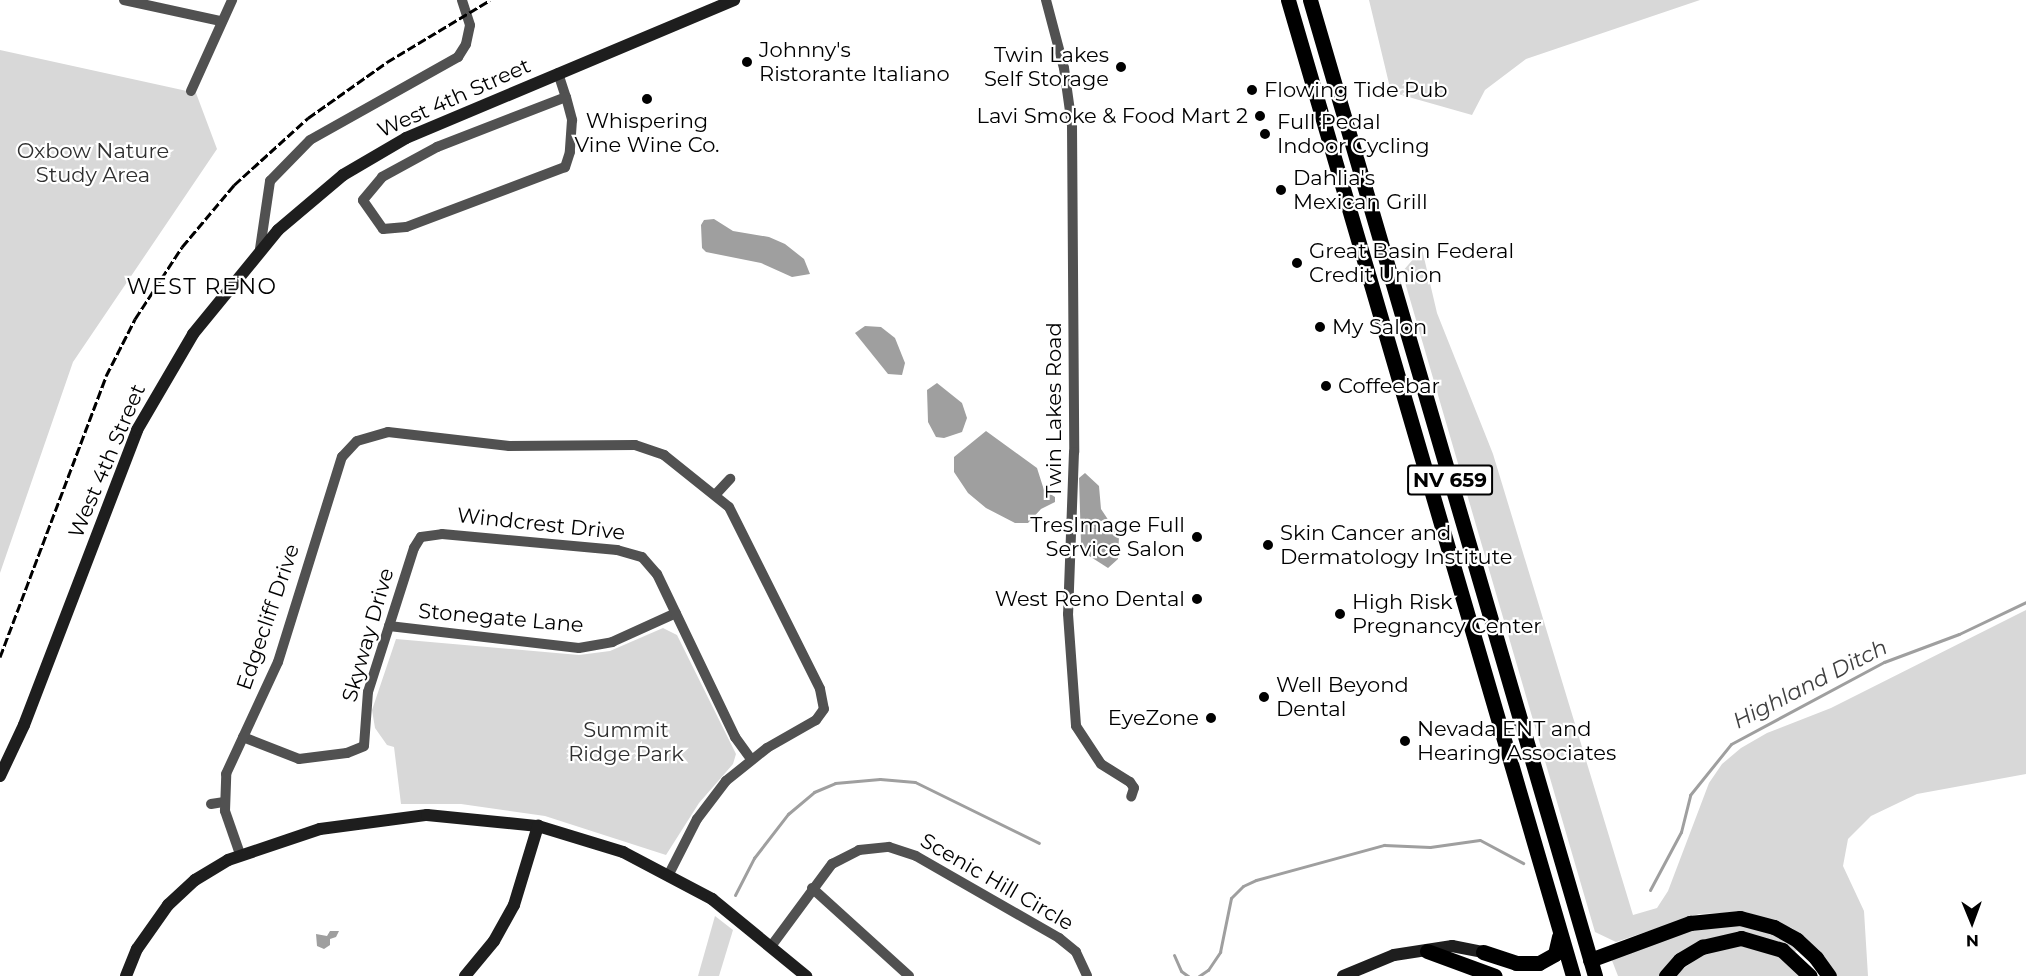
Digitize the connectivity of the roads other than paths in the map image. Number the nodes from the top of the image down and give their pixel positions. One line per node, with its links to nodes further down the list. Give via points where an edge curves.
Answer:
1 (124, 0): 8 (street)
2 (232, 0): 8 (street)
3 (462, 0): 14 (street, via 470,25 458,57 310,140 270,181 264,198)
4 (734, 0): 9 (main road, West 4th Street)
5 (1046, 0): 23 (street, Twin Lakes Road, via 1064,68 1072,126 1074,452 1068,614 1076,726 1101,764 1130,782 1134,788)
6 (1288, 0): 13 (main road, NV 659)
7 (1310, 0): 12 (main road, NV 659)
8 (220, 21): 10 (street)
9 (558, 73): 11 (street); 14 (main road, West 4th Street, via 375,155 316,195)
10 (191, 91)
11 (566, 97): 11 (street, via 437,147 382,177 363,200 383,229 406,227 565,167 572,120)
12 (1365, 183): 13 (main road); 34 (main road, NV 659)
13 (1344, 191): 30 (main road, NV 659)
14 (260, 249): 22 (main road, West 4th Street, via 193,334 137,430 24,725)
15 (730, 479): 16 (street)
16 (716, 494): 20 (street, Edgecliff Drive, via 664,455 635,444 509,446 388,432 352,445 336,469 278,662); 21 (street, via 748,541 820,689 824,709 816,720)
17 (421, 537): 18 (street, Windcrest Drive, via 442,534 631,552 651,564); 19 (street, Skyway Drive)
18 (676, 613): 19 (street, Stonegate Lane, via 612,642 579,648); 21 (street, Windcrest Drive, via 735,736)
19 (389, 626): 20 (street, Skyway Drive, via 366,702 364,746 347,753 298,759)
20 (243, 737): 24 (street, Edgecliff Drive, via 226,774)
21 (751, 759): 28 (street, via 708,803)
22 (0, 776)
23 (1131, 797)
24 (224, 802): 25 (street); 27 (street, Edgecliff Drive)
25 (211, 804)
26 (538, 826): 27 (main road, via 484,818 399,816 320,828); 28 (main road, via 600,843); 36 (main road, via 514,905 494,941)
27 (240, 854): 35 (main road, via 195,880 168,905 146,934)
28 (669, 873): 31 (main road, via 734,914)
29 (812, 888): 31 (street, Scenic Hill Circle); 38 (street); 39 (street, Scenic Hill Circle, via 845,855 874,846 902,850 1068,945 1082,961)
30 (1556, 915): 33 (main road, via 1560,940 1549,959 1516,963); 42 (main road, NV 659)
31 (772, 945): 37 (main road)
32 (1427, 951): 33 (main road, via 1452,946); 40 (main road, via 1382,958); 41 (main road)
33 (1483, 952)
34 (1590, 960): 43 (main road, NV 659); 46 (main road, via 1690,923 1730,918 1763,923 1785,932 1808,948)
35 (126, 976)
36 (465, 976)
37 (806, 976)
38 (909, 976)
39 (1087, 976)
40 (1343, 976)
41 (1495, 976)
42 (1573, 976)
43 (1595, 976)
44 (1666, 976): 45 (main road, via 1680,960 1702,946 1741,938 1782,950)
45 (1810, 976)
46 (1829, 976)

